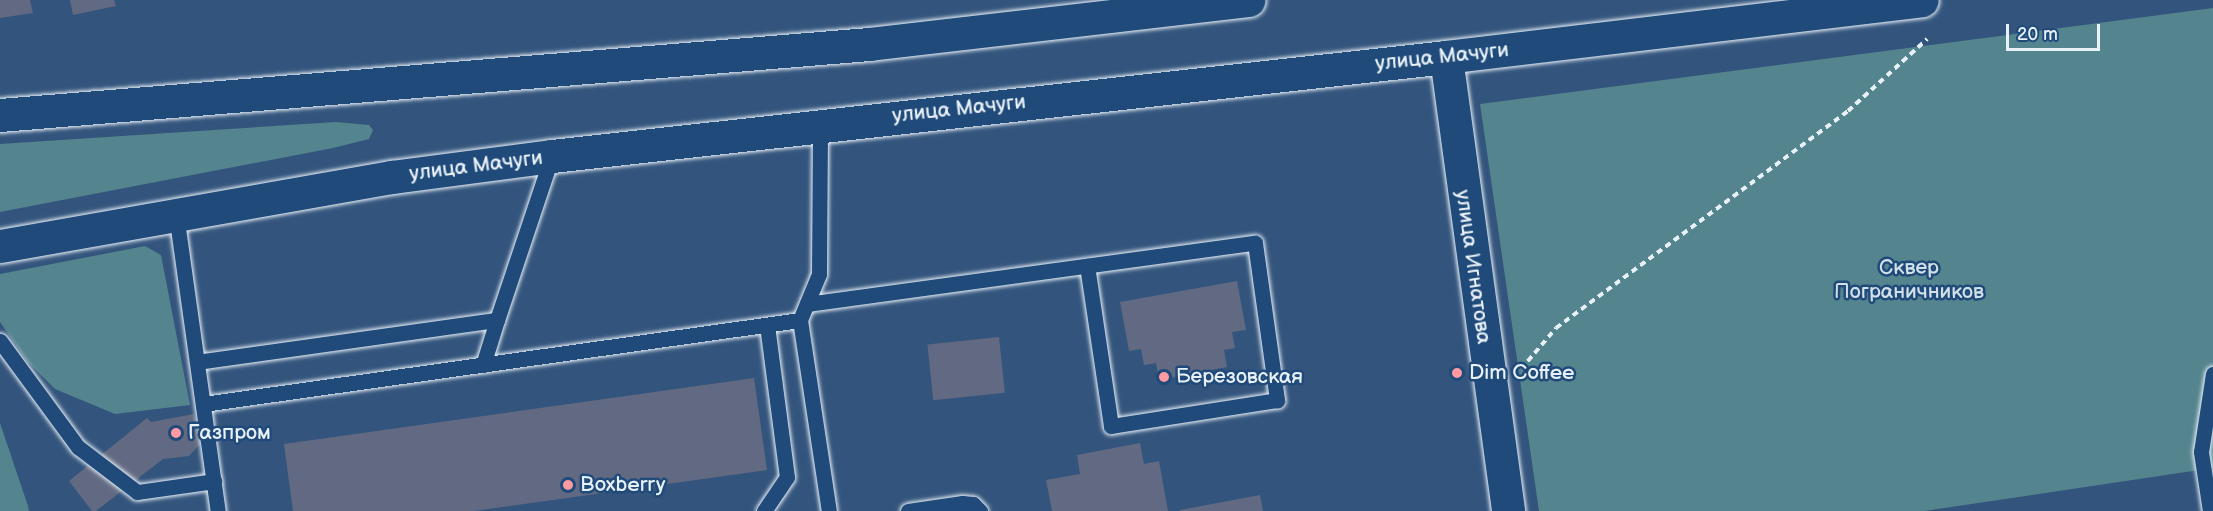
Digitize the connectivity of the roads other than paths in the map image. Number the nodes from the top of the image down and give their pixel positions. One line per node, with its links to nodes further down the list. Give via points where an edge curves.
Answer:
1 (1248, 0): 4 (main road, via 869,44)
2 (1922, 0): 3 (main road, улица Мачуги)
3 (1446, 57): 5 (main road, улица Мачуги); 25 (main road, улица Игнатова)
4 (0, 115)
5 (820, 124): 6 (main road, улица Мачуги); 10 (lane, via 819,274)
6 (552, 156): 7 (main road, улица Мачуги, via 392,177); 11 (lane)
7 (176, 214): 8 (main road, улица Мачуги); 15 (lane)
8 (0, 246)
9 (1087, 266): 9 (lane, via 1255,243 1277,400 1111,426); 10 (lane)
10 (807, 304): 12 (lane)
11 (497, 320): 15 (lane); 16 (lane)
12 (800, 320): 13 (lane); 22 (lane)
13 (767, 325): 16 (lane); 21 (lane, via 787,477)
14 (0, 341): 19 (lane, via 78,447 137,492)
15 (197, 362): 18 (lane)
16 (483, 365): 18 (lane)
17 (2213, 374): 26 (lane, via 2201,452)
18 (203, 404): 19 (lane)
19 (214, 481): 20 (lane)
20 (218, 511)
21 (764, 511)
22 (828, 511)
23 (908, 511): 24 (lane, via 962,503 973,504)
24 (980, 511)
25 (1508, 511)
26 (2210, 511)

